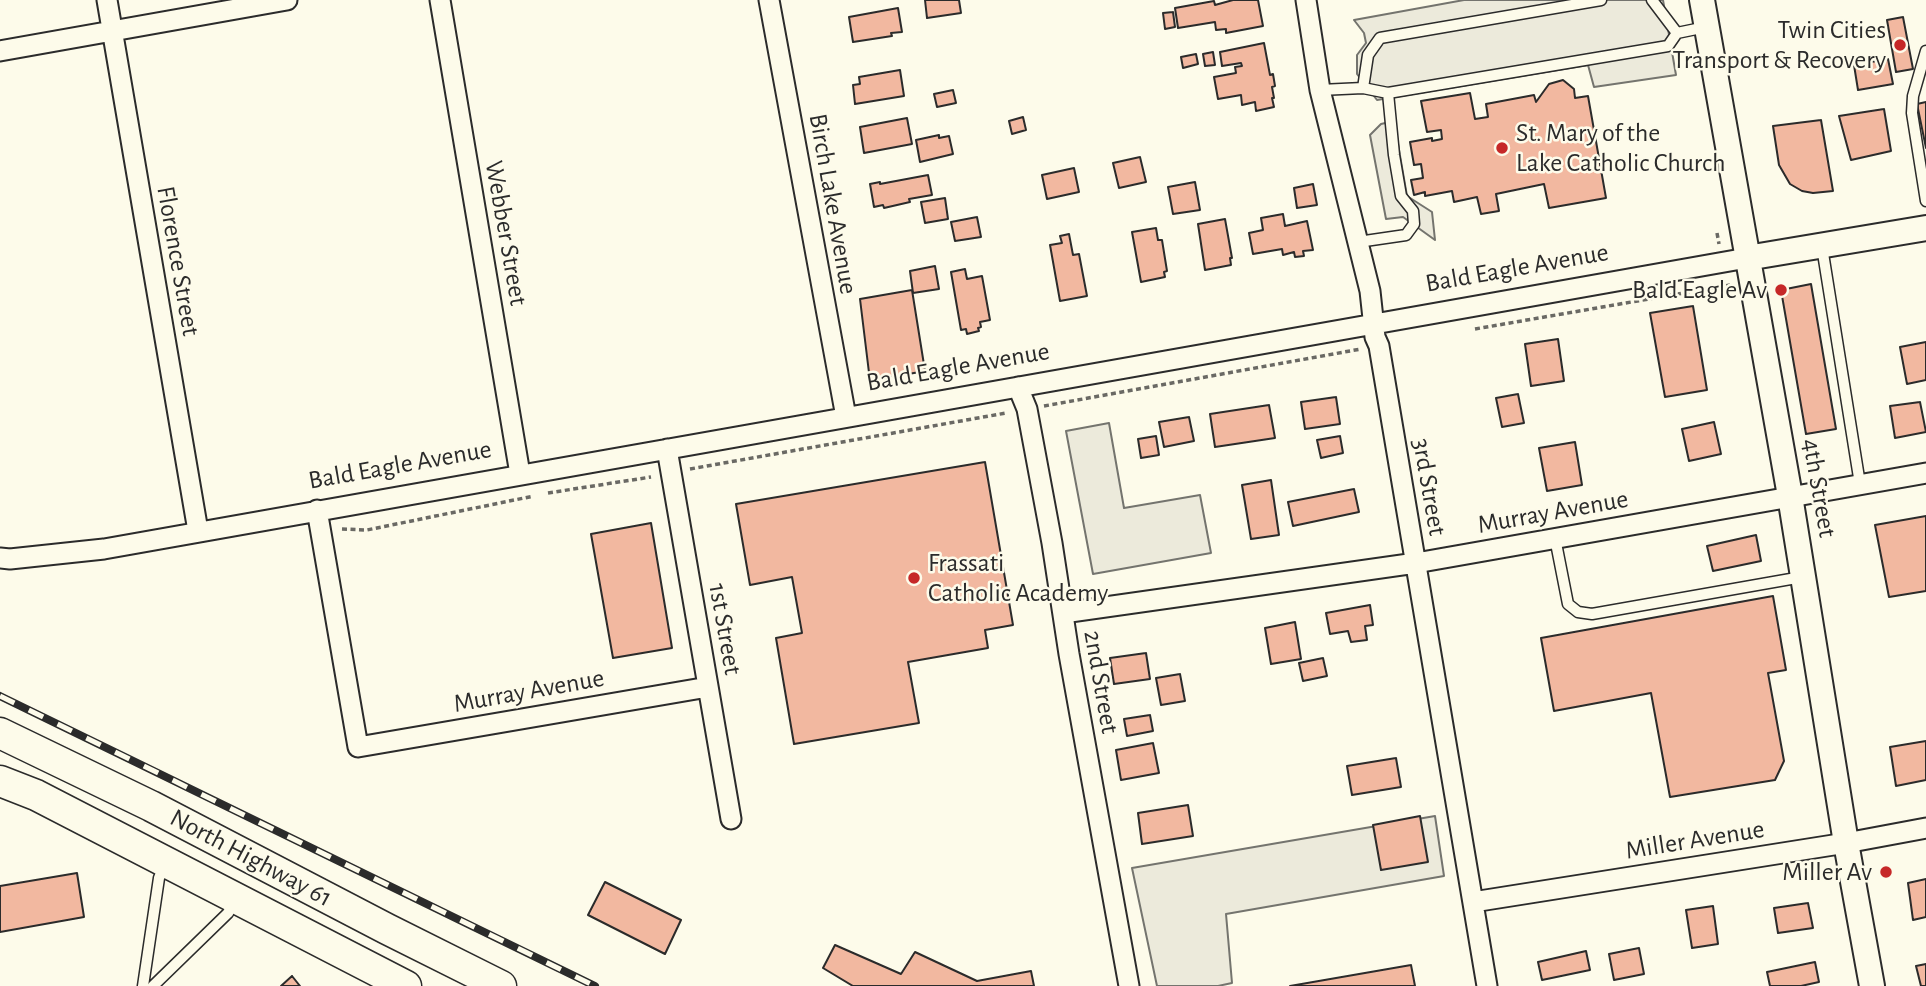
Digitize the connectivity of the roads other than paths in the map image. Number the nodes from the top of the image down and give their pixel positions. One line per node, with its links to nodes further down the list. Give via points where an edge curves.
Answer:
1 (107, 0): 10 (street, Florence Street)
2 (287, 0): 10 (street)
3 (440, 0): 27 (street, Webber Street)
4 (769, 0): 24 (street, Birch Lake Avenue)
5 (1306, 0): 15 (street, 3rd Street)
6 (1601, 0): 14 (lane, via 1380,38 1368,55)
7 (1651, 0): 11 (lane)
8 (1702, 0): 9 (street, 4th Street)
9 (1707, 27): 11 (lane); 21 (street, 4th Street)
10 (112, 32): 12 (street); 31 (street, Florence Street)
11 (1677, 33): 16 (lane, via 1668,46)
12 (0, 51)
13 (1926, 51): 17 (lane, via 1912,113)
14 (1363, 88): 15 (lane); 16 (lane)
15 (1320, 90): 19 (street, 3rd Street)
16 (1388, 93): 19 (lane, via 1401,196 1413,211 1414,224 1406,235)
17 (1926, 201)
18 (1926, 228): 20 (street, Bald Eagle Avenue)
19 (1358, 242): 22 (street, 3rd Street)
20 (1822, 246): 21 (street, Bald Eagle Avenue); 28 (lane)
21 (1747, 258): 22 (street, Bald Eagle Avenue); 29 (street, 4th Street)
22 (1373, 323): 23 (street, Bald Eagle Avenue); 34 (street, 3rd Street)
23 (1018, 387): 24 (street, Bald Eagle Avenue); 36 (street, 2nd Street, via 1027,409)
24 (846, 417): 25 (street, Bald Eagle Avenue)
25 (667, 449): 27 (street, Bald Eagle Avenue); 37 (street, 1st Street)
26 (1926, 473): 28 (street, Murray Avenue)
27 (520, 474): 30 (street, Bald Eagle Avenue)
28 (1860, 484): 29 (street, Murray Avenue)
29 (1790, 496): 32 (street, Murray Avenue); 35 (street, 4th Street)
30 (317, 510): 31 (street, Bald Eagle Avenue); 37 (street, Murray Avenue, via 358,747)
31 (198, 531): 33 (street, Bald Eagle Avenue, via 104,549)
32 (1555, 538): 34 (street, Murray Avenue); 35 (lane, via 1568,604 1578,612 1592,614)
33 (0, 558)
34 (1416, 563): 36 (street, Murray Avenue); 45 (street, 3rd Street)
35 (1804, 577): 42 (street, 4th Street)
36 (1063, 613): 50 (street, 2nd Street)
37 (708, 687): 40 (street, 1st Street)
38 (0, 733): 49 (main road, North Highway 61)
39 (0, 781): 43 (main road, North Highway 61)
40 (731, 819)
41 (1926, 828): 42 (street, Miller Avenue)
42 (1846, 843): 45 (street, Miller Avenue); 52 (street, 4th Street)
43 (166, 862): 44 (main road, North Highway 61); 46 (lane, via 159,878)
44 (235, 898): 47 (lane, via 228,913); 48 (main road, North Highway 61)
45 (1473, 902): 51 (street, 3rd Street)
46 (143, 986)
47 (153, 986)
48 (406, 986)
49 (501, 986)
50 (1129, 986)
51 (1487, 986)
52 (1872, 986)

